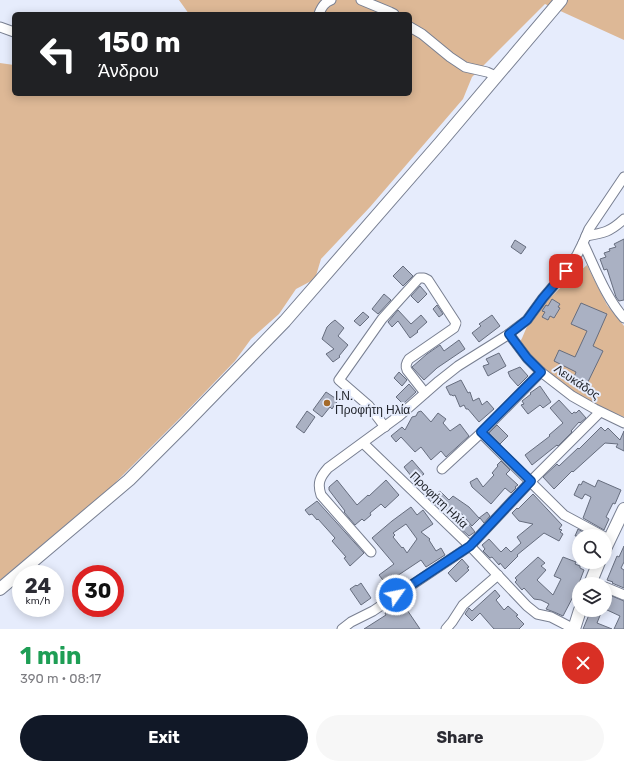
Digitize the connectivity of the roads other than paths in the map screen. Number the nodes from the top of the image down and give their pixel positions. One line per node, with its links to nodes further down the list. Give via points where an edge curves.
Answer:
1 (331, 0): 4 (street, via 327,1)
2 (361, 0): 5 (street)
3 (561, 0): 9 (street)
4 (320, 12)
5 (390, 12)
6 (0, 27): 8 (street)
7 (412, 28): 9 (street, via 465,67)
8 (12, 31)
9 (496, 76): 31 (street, via 285,321 129,480)
10 (624, 177): 12 (street, via 589,228)
11 (623, 221): 12 (street, via 613,229)
12 (585, 240): 13 (street, via 609,297); 14 (street, via 570,266 529,316)
13 (624, 318)
14 (509, 334): 15 (street, Λευκάδος); 16 (street, via 468,359)
15 (541, 372): 17 (street, Λευκάδος, via 572,396); 20 (street)
16 (425, 393): 19 (street); 19 (street, via 407,370 407,362 454,328 456,323 428,280 419,278 382,319 339,380 369,406)
17 (600, 412): 18 (street, Λευκάδος); 23 (street)
18 (624, 423)
19 (385, 427): 21 (street)
20 (481, 432): 22 (street); 23 (street)
21 (363, 443): 28 (street, Προφήτη Ηλία); 29 (street, via 328,468 322,475 319,489 321,495)
22 (442, 469)
23 (531, 481): 26 (street, via 564,515); 28 (street)
24 (624, 509): 25 (street)
25 (620, 527): 27 (street)
26 (588, 529)
27 (612, 534)
28 (470, 546): 30 (street, Προφήτη Ηλία); 35 (street)
29 (371, 552)
30 (498, 575): 36 (street, via 462,605); 37 (street, Προφήτη Ηλία, via 537,614 551,617)
31 (0, 589)
32 (612, 590): 33 (street)
33 (624, 595)
34 (578, 617): 37 (street)
35 (342, 629)
36 (446, 629)
37 (574, 629)

